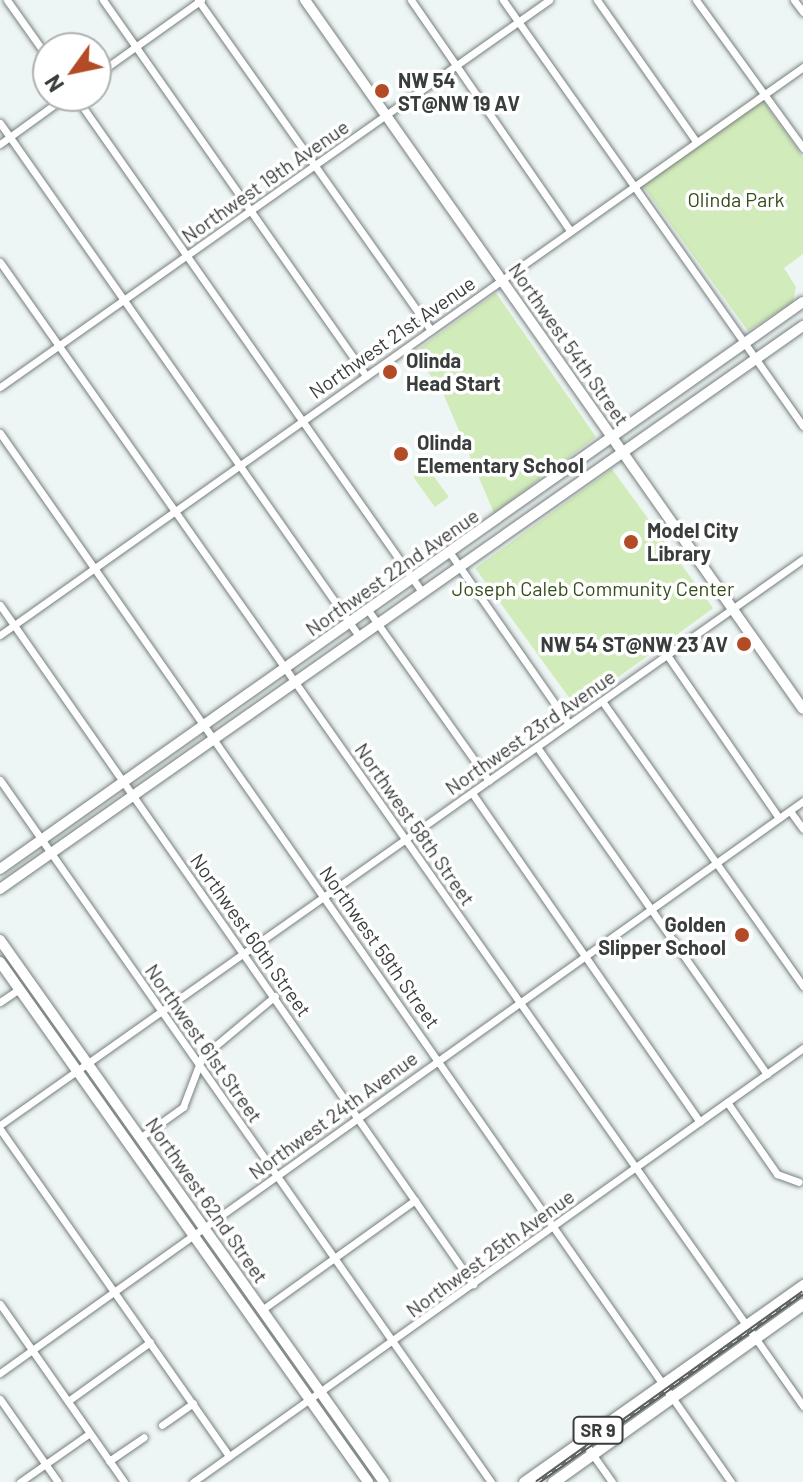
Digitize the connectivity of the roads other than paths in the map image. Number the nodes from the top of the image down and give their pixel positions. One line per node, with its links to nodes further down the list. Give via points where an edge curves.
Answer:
1 (7, 0): 13 (street)
2 (103, 0): 14 (street)
3 (305, 0): 21 (main road, Northwest 54th Street)
4 (411, 0): 16 (street)
5 (503, 0): 12 (street)
6 (549, 0): 12 (street, Northwest 19th Avenue)
7 (597, 0): 24 (street)
8 (696, 0): 18 (street)
9 (794, 0): 11 (street)
10 (200, 1): 14 (street); 27 (street)
11 (803, 12)
12 (518, 22): 16 (street, Northwest 19th Avenue); 28 (street)
13 (32, 35)
14 (136, 47): 15 (street); 29 (street)
15 (112, 64)
16 (456, 65): 21 (street, Northwest 19th Avenue); 30 (street)
17 (803, 67): 18 (street, Northwest 21st Avenue)
18 (764, 94): 24 (street, Northwest 21st Avenue); 26 (street)
19 (44, 112): 23 (street)
20 (86, 112): 31 (street)
21 (386, 115): 27 (street, Northwest 19th Avenue); 33 (main road, Northwest 54th Street)
22 (0, 123): 23 (street)
23 (10, 137): 25 (street); 34 (street)
24 (695, 140): 28 (street, Northwest 21st Avenue)
25 (0, 144)
26 (803, 148)
27 (315, 165): 29 (street, Northwest 19th Avenue); 37 (street)
28 (633, 184): 30 (street, Northwest 21st Avenue); 38 (street)
29 (250, 211): 31 (street, Northwest 19th Avenue); 41 (street)
30 (569, 229): 33 (street, Northwest 21st Avenue)
31 (187, 256): 34 (street, Northwest 19th Avenue); 43 (street)
32 (0, 262): 39 (street, Northwest 58th Street)
33 (502, 278): 37 (street, Northwest 21st Avenue); 46 (main road, Northwest 54th Street)
34 (123, 301): 39 (street, Northwest 19th Avenue); 48 (street)
35 (803, 302): 38 (main road, Northwest 22nd Avenue)
36 (803, 326): 40 (main road, Northwest 22nd Avenue)
37 (431, 330): 41 (street, Northwest 21st Avenue)
38 (745, 343): 40 (street); 46 (main road, Northwest 22nd Avenue)
39 (59, 345): 42 (street, Northwest 19th Avenue); 49 (street, Northwest 58th Street)
40 (756, 359): 44 (street); 47 (main road, Northwest 22nd Avenue)
41 (366, 376): 43 (street, Northwest 21st Avenue)
42 (0, 387)
43 (303, 420): 48 (street, Northwest 21st Avenue); 54 (street)
44 (803, 426)
45 (0, 433): 53 (street, Northwest 59th Street)
46 (612, 439): 47 (main road, Northwest 54th Street); 50 (main road, Northwest 22nd Avenue)
47 (622, 452): 52 (main road, Northwest 22nd Avenue); 57 (main road, Northwest 54th Street)
48 (239, 465): 49 (street, Northwest 21st Avenue); 59 (street)
49 (175, 510): 53 (street, Northwest 21st Avenue); 65 (street, Northwest 58th Street)
50 (450, 553): 52 (street); 54 (main road, Northwest 22nd Avenue)
51 (802, 561): 57 (street, Northwest 23rd Avenue)
52 (459, 566): 55 (main road, Northwest 22nd Avenue); 69 (street)
53 (94, 568): 61 (street, Northwest 21st Avenue); 70 (street, Northwest 59th Street)
54 (413, 579): 55 (street); 58 (main road, Northwest 22nd Avenue)
55 (422, 592): 60 (main road, Northwest 22nd Avenue)
56 (0, 605): 61 (street, Northwest 60th Street)
57 (733, 608): 64 (street, Northwest 23rd Avenue); 68 (main road, Northwest 54th Street)
58 (368, 610): 59 (main road, Northwest 22nd Avenue); 60 (street)
59 (350, 623): 63 (street); 65 (main road, Northwest 22nd Avenue)
60 (378, 623): 63 (main road, Northwest 22nd Avenue); 74 (street)
61 (14, 625): 62 (street, Northwest 21st Avenue); 75 (street, Northwest 60th Street)
62 (0, 635)
63 (359, 636): 66 (main road, Northwest 22nd Avenue)
64 (667, 655): 67 (street, Northwest 23rd Avenue); 80 (street)
65 (286, 668): 66 (street, Northwest 58th Street); 70 (main road, Northwest 22nd Avenue)
66 (296, 681): 71 (main road, Northwest 22nd Avenue); 83 (street, Northwest 58th Street)
67 (602, 701): 69 (street, Northwest 23rd Avenue); 85 (street)
68 (803, 709)
69 (569, 724): 72 (street, Northwest 23rd Avenue)
70 (205, 725): 71 (street, Northwest 59th Street); 75 (main road, Northwest 22nd Avenue)
71 (214, 738): 77 (main road, Northwest 22nd Avenue); 88 (street, Northwest 59th Street)
72 (537, 747): 74 (street, Northwest 23rd Avenue); 89 (street)
73 (0, 780): 82 (street, Northwest 61st Street)
74 (489, 781): 76 (street, Northwest 23rd Avenue)
75 (123, 783): 77 (street, Northwest 60th Street); 82 (main road, Northwest 22nd Avenue)
76 (472, 793): 83 (street, Northwest 23rd Avenue); 92 (street)
77 (132, 795): 84 (main road, Northwest 22nd Avenue); 91 (street, Northwest 60th Street)
78 (803, 801): 79 (street, Northwest 24th Avenue)
79 (790, 811): 80 (street, Northwest 24th Avenue); 81 (street)
80 (779, 818): 85 (street, Northwest 24th Avenue)
81 (803, 829)
82 (42, 840): 84 (street, Northwest 61st Street); 86 (main road, Northwest 22nd Avenue)
83 (406, 840): 88 (street, Northwest 23rd Avenue); 97 (street, Northwest 58th Street)
84 (53, 852): 87 (main road, Northwest 22nd Avenue); 99 (street, Northwest 61st Street)
85 (716, 862): 89 (street, Northwest 24th Avenue); 94 (street)
86 (0, 869)
87 (0, 889)
88 (325, 895): 91 (street, Northwest 23rd Avenue); 101 (street, Northwest 59th Street)
89 (650, 909): 92 (street, Northwest 24th Avenue); 105 (street)
90 (0, 940): 102 (main road, Northwest 62nd Street)
91 (244, 952): 96 (street, Northwest 60th Street); 99 (street, Northwest 23rd Avenue)
92 (585, 956): 97 (street, Northwest 24th Avenue); 108 (street)
93 (0, 962): 95 (main road, Northwest 62nd Street)
94 (803, 986)
95 (19, 989): 98 (street); 104 (main road, Northwest 62nd Street)
96 (275, 996): 103 (street, via 202,1057); 107 (street, Northwest 60th Street)
97 (520, 1000): 101 (street, Northwest 24th Avenue); 111 (street, Northwest 58th Street)
98 (0, 1002)
99 (159, 1009): 102 (street, Northwest 23rd Avenue); 103 (street, Northwest 61st Street)
100 (803, 1048): 105 (street, Northwest 25th Avenue)
101 (438, 1059): 107 (street, Northwest 24th Avenue); 116 (street, Northwest 59th Street)
102 (88, 1062): 104 (street, Northwest 23rd Avenue); 110 (main road, Northwest 62nd Street)
103 (200, 1068): 110 (street, via 183,1107); 112 (street, Northwest 61st Street)
104 (76, 1070): 109 (street, Northwest 23rd Avenue); 117 (main road, Northwest 62nd Street)
105 (767, 1074): 106 (street, Northwest 25th Avenue)
106 (727, 1102): 108 (street, Northwest 25th Avenue); 113 (street, via 777,1174)
107 (359, 1116): 112 (street, Northwest 24th Avenue); 114 (street, Northwest 60th Street)
108 (700, 1122): 111 (street, Northwest 25th Avenue)
109 (0, 1127): 121 (street)
110 (141, 1137): 115 (main road, Northwest 62nd Street)
111 (635, 1167): 116 (street, Northwest 25th Avenue); 125 (street, Northwest 58th Street)
112 (278, 1175): 115 (street, Northwest 24th Avenue); 118 (street, Northwest 61st Street)
113 (799, 1182)
114 (415, 1200): 118 (street); 119 (street, Northwest 60th Street)
115 (205, 1226): 117 (street, Northwest 24th Avenue); 124 (main road, Northwest 62nd Street)
116 (557, 1226): 119 (street, Northwest 25th Avenue); 131 (street, Northwest 59th Street)
117 (194, 1234): 121 (street, Northwest 24th Avenue); 136 (main road, Northwest 62nd Street)
118 (335, 1257): 124 (street); 127 (street, Northwest 61st Street)
119 (473, 1284): 127 (street, Northwest 25th Avenue)
120 (803, 1285): 125 (main road, SR 9)
121 (114, 1292): 128 (street); 129 (street, Northwest 24th Avenue)
122 (0, 1304): 129 (street)
123 (803, 1304): 126 (main road, SR 9)
124 (263, 1309): 132 (main road, Northwest 62nd Street)
125 (747, 1325): 126 (street, Northwest 58th Street); 131 (main road, SR 9)
126 (756, 1338): 133 (main road, SR 9); 138 (street, Northwest 58th Street)
127 (394, 1341): 132 (street, Northwest 25th Avenue); 153 (street, Northwest 61st Street)
128 (150, 1342): 135 (street); 137 (street)
129 (32, 1350): 130 (street, Northwest 24th Avenue); 135 (street)
130 (0, 1373)
131 (665, 1383): 133 (street, Northwest 59th Street); 142 (main road, SR 9)
132 (320, 1393): 136 (street, Northwest 25th Avenue); 152 (main road, Northwest 62nd Street)
133 (673, 1397): 143 (main road, SR 9); 157 (street, Northwest 59th Street)
134 (0, 1399): 146 (street)
135 (68, 1401): 140 (street)
136 (309, 1401): 144 (street, Northwest 25th Avenue); 151 (main road, Northwest 62nd Street)
137 (193, 1403): 139 (street); 144 (street)
138 (803, 1406)
139 (162, 1425)
140 (90, 1433): 145 (street); 146 (street)
141 (144, 1437): 145 (street)
142 (583, 1441): 143 (street); 154 (main road, SR 9)
143 (592, 1454): 155 (main road, SR 9); 156 (street)
144 (229, 1456): 150 (street, Northwest 25th Avenue)
145 (109, 1461): 149 (street)
146 (45, 1464): 147 (street); 148 (street)
147 (20, 1482)
148 (58, 1482)
149 (124, 1482)
150 (193, 1482)
151 (368, 1482)
152 (384, 1482)
153 (491, 1482)
154 (524, 1482)
155 (553, 1482)
156 (612, 1482)
157 (731, 1482)

